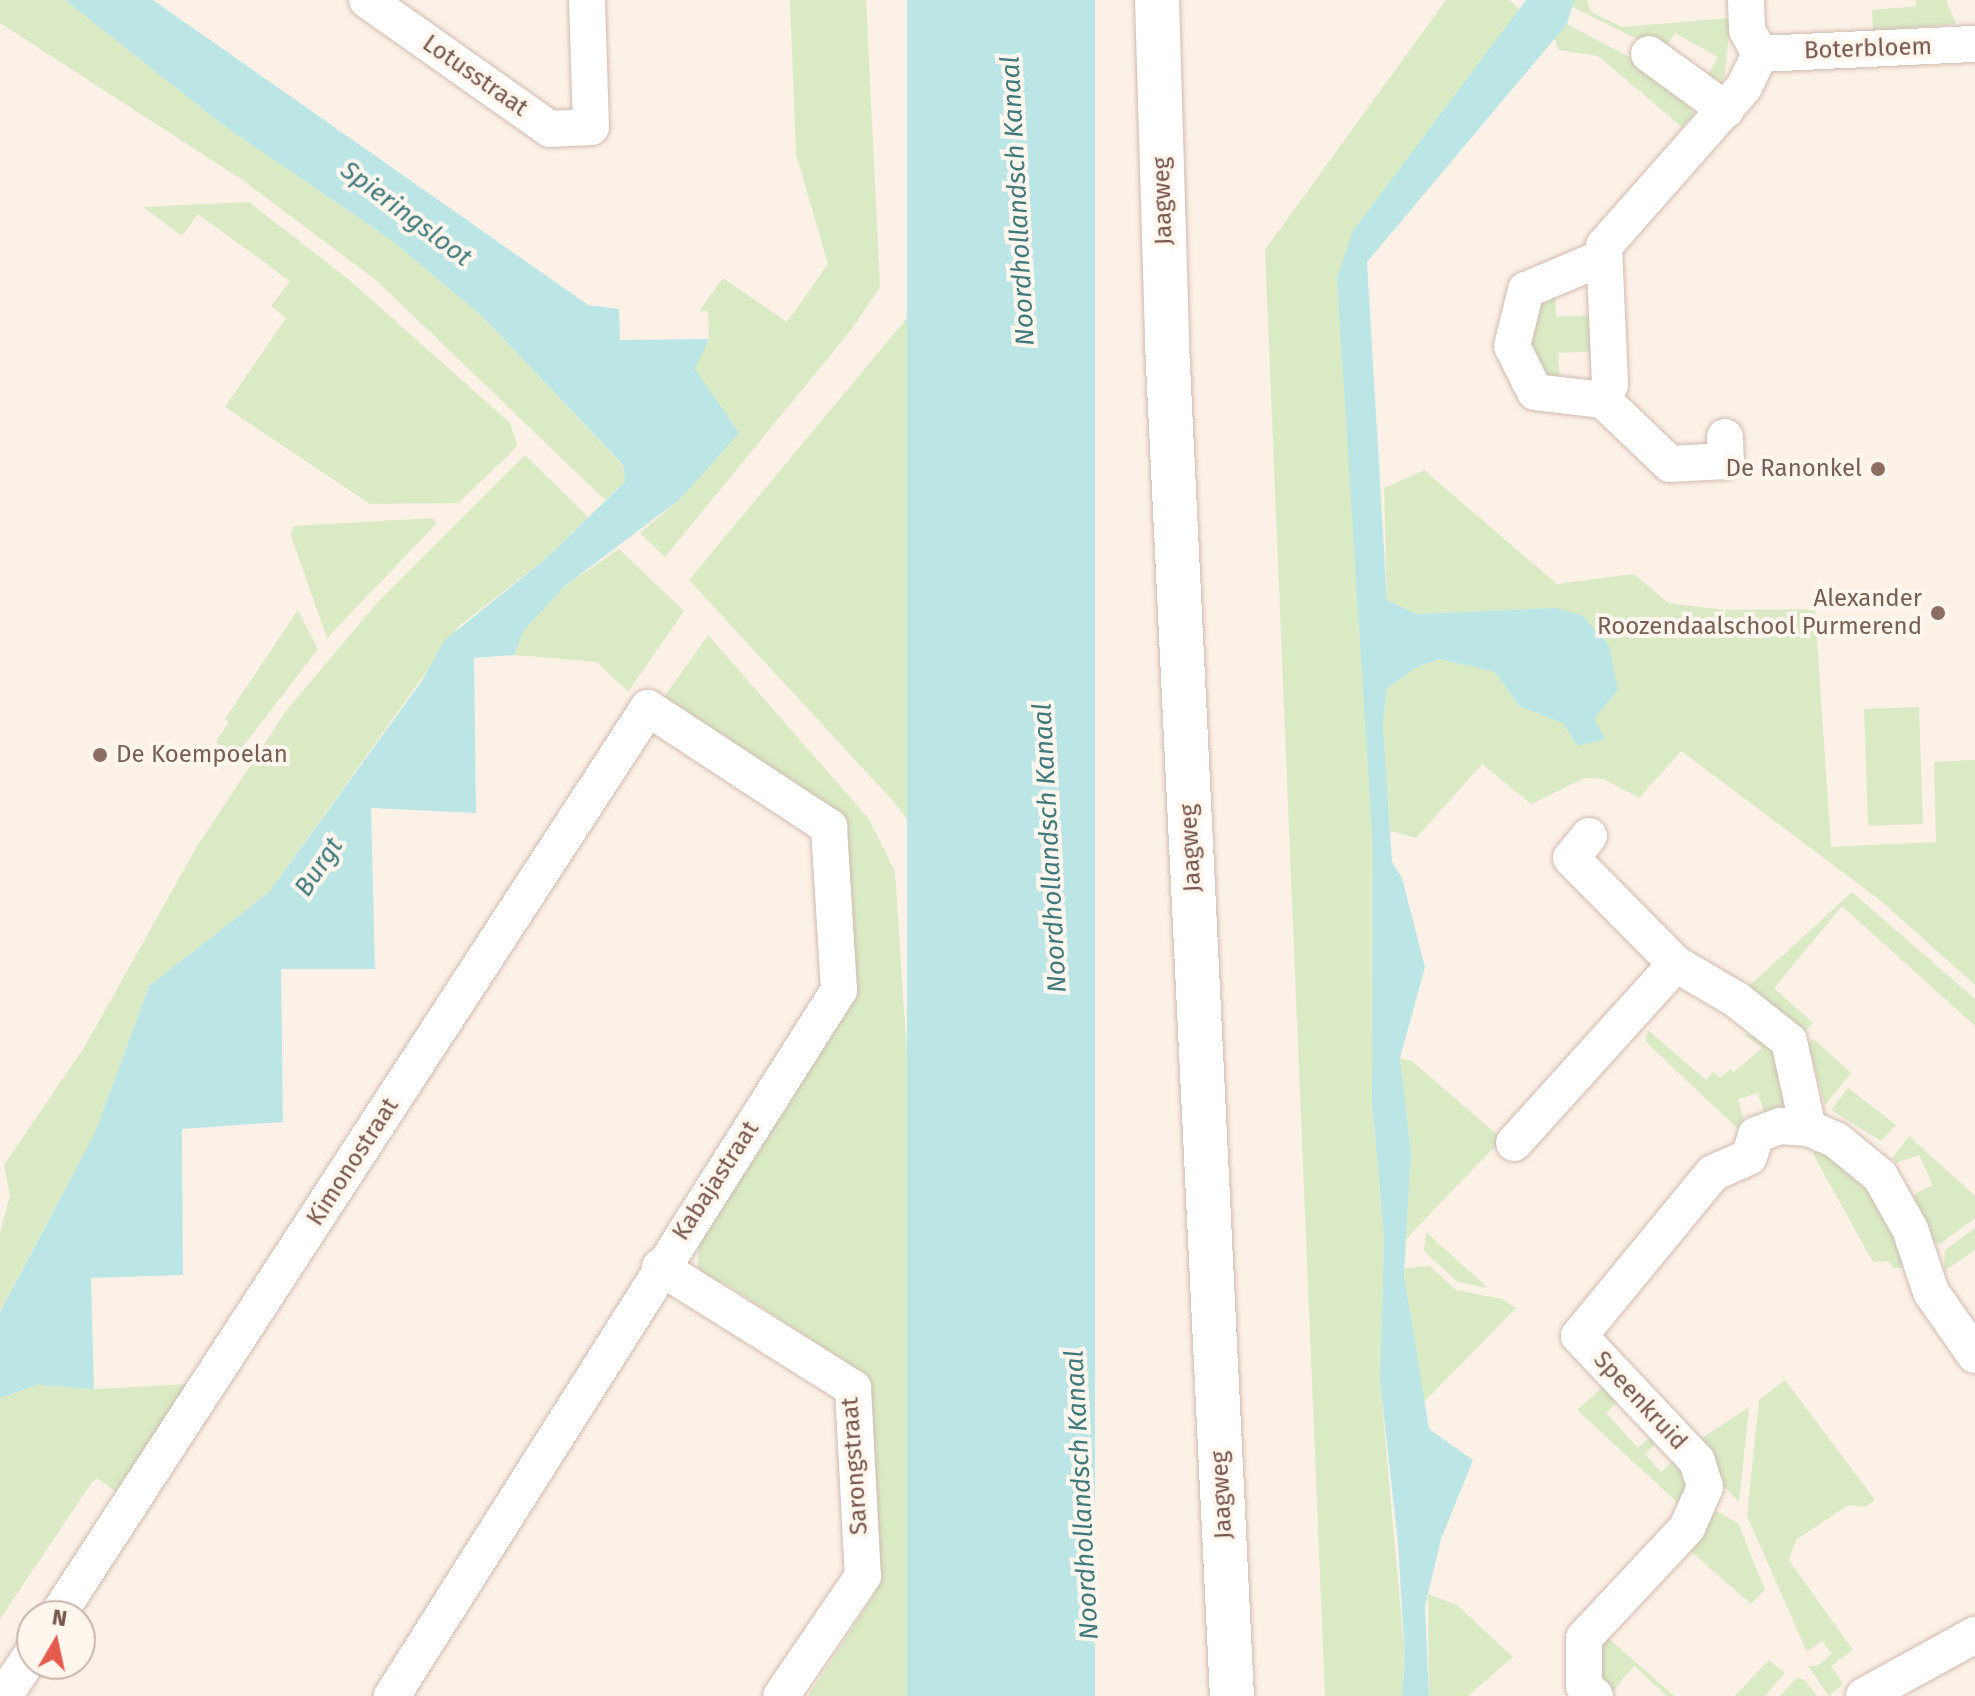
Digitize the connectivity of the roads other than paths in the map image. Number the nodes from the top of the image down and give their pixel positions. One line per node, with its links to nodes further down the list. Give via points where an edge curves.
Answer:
1 (367, 0): 2 (street, Lotusstraat, via 550,129 591,127)
2 (587, 0)
3 (1157, 0): 25 (main road, Jaagweg, via 1167,344)
4 (1746, 0): 7 (street, via 1747,30)
5 (1975, 44): 7 (street, Boterbloem)
6 (1649, 54): 8 (street)
7 (1760, 54): 8 (street)
8 (1726, 110): 9 (street, via 1604,246)
9 (1604, 257): 10 (street, via 1610,384); 10 (street, via 1526,290 1512,346 1535,392)
10 (1603, 400): 11 (street, via 1670,464 1726,461)
11 (1725, 437)
12 (648, 708): 17 (street, Kabajastraat, via 829,827 839,990); 19 (street, Kimonostraat)
13 (1589, 836): 14 (street, via 1571,858)
14 (1676, 964): 15 (street, via 1737,1000 1789,1041); 16 (street)
15 (1808, 1128): 18 (street, via 1836,1140 1880,1176 1910,1229 1931,1292); 26 (street, Speenkruid, via 1780,1126 1756,1135 1749,1157 1713,1173 1579,1336 1697,1461 1705,1487 1687,1528 1584,1638 1584,1686)
16 (1514, 1143)
17 (660, 1267): 23 (street, Kabajastraat); 24 (street, Sarongstraat, via 853,1388 863,1576)
18 (1975, 1355)
19 (67, 1600)
20 (1975, 1635): 27 (street)
21 (16, 1678): 22 (street)
22 (4, 1696)
23 (392, 1696)
24 (781, 1696)
25 (1232, 1696)
26 (1595, 1696)
27 (1864, 1696)

